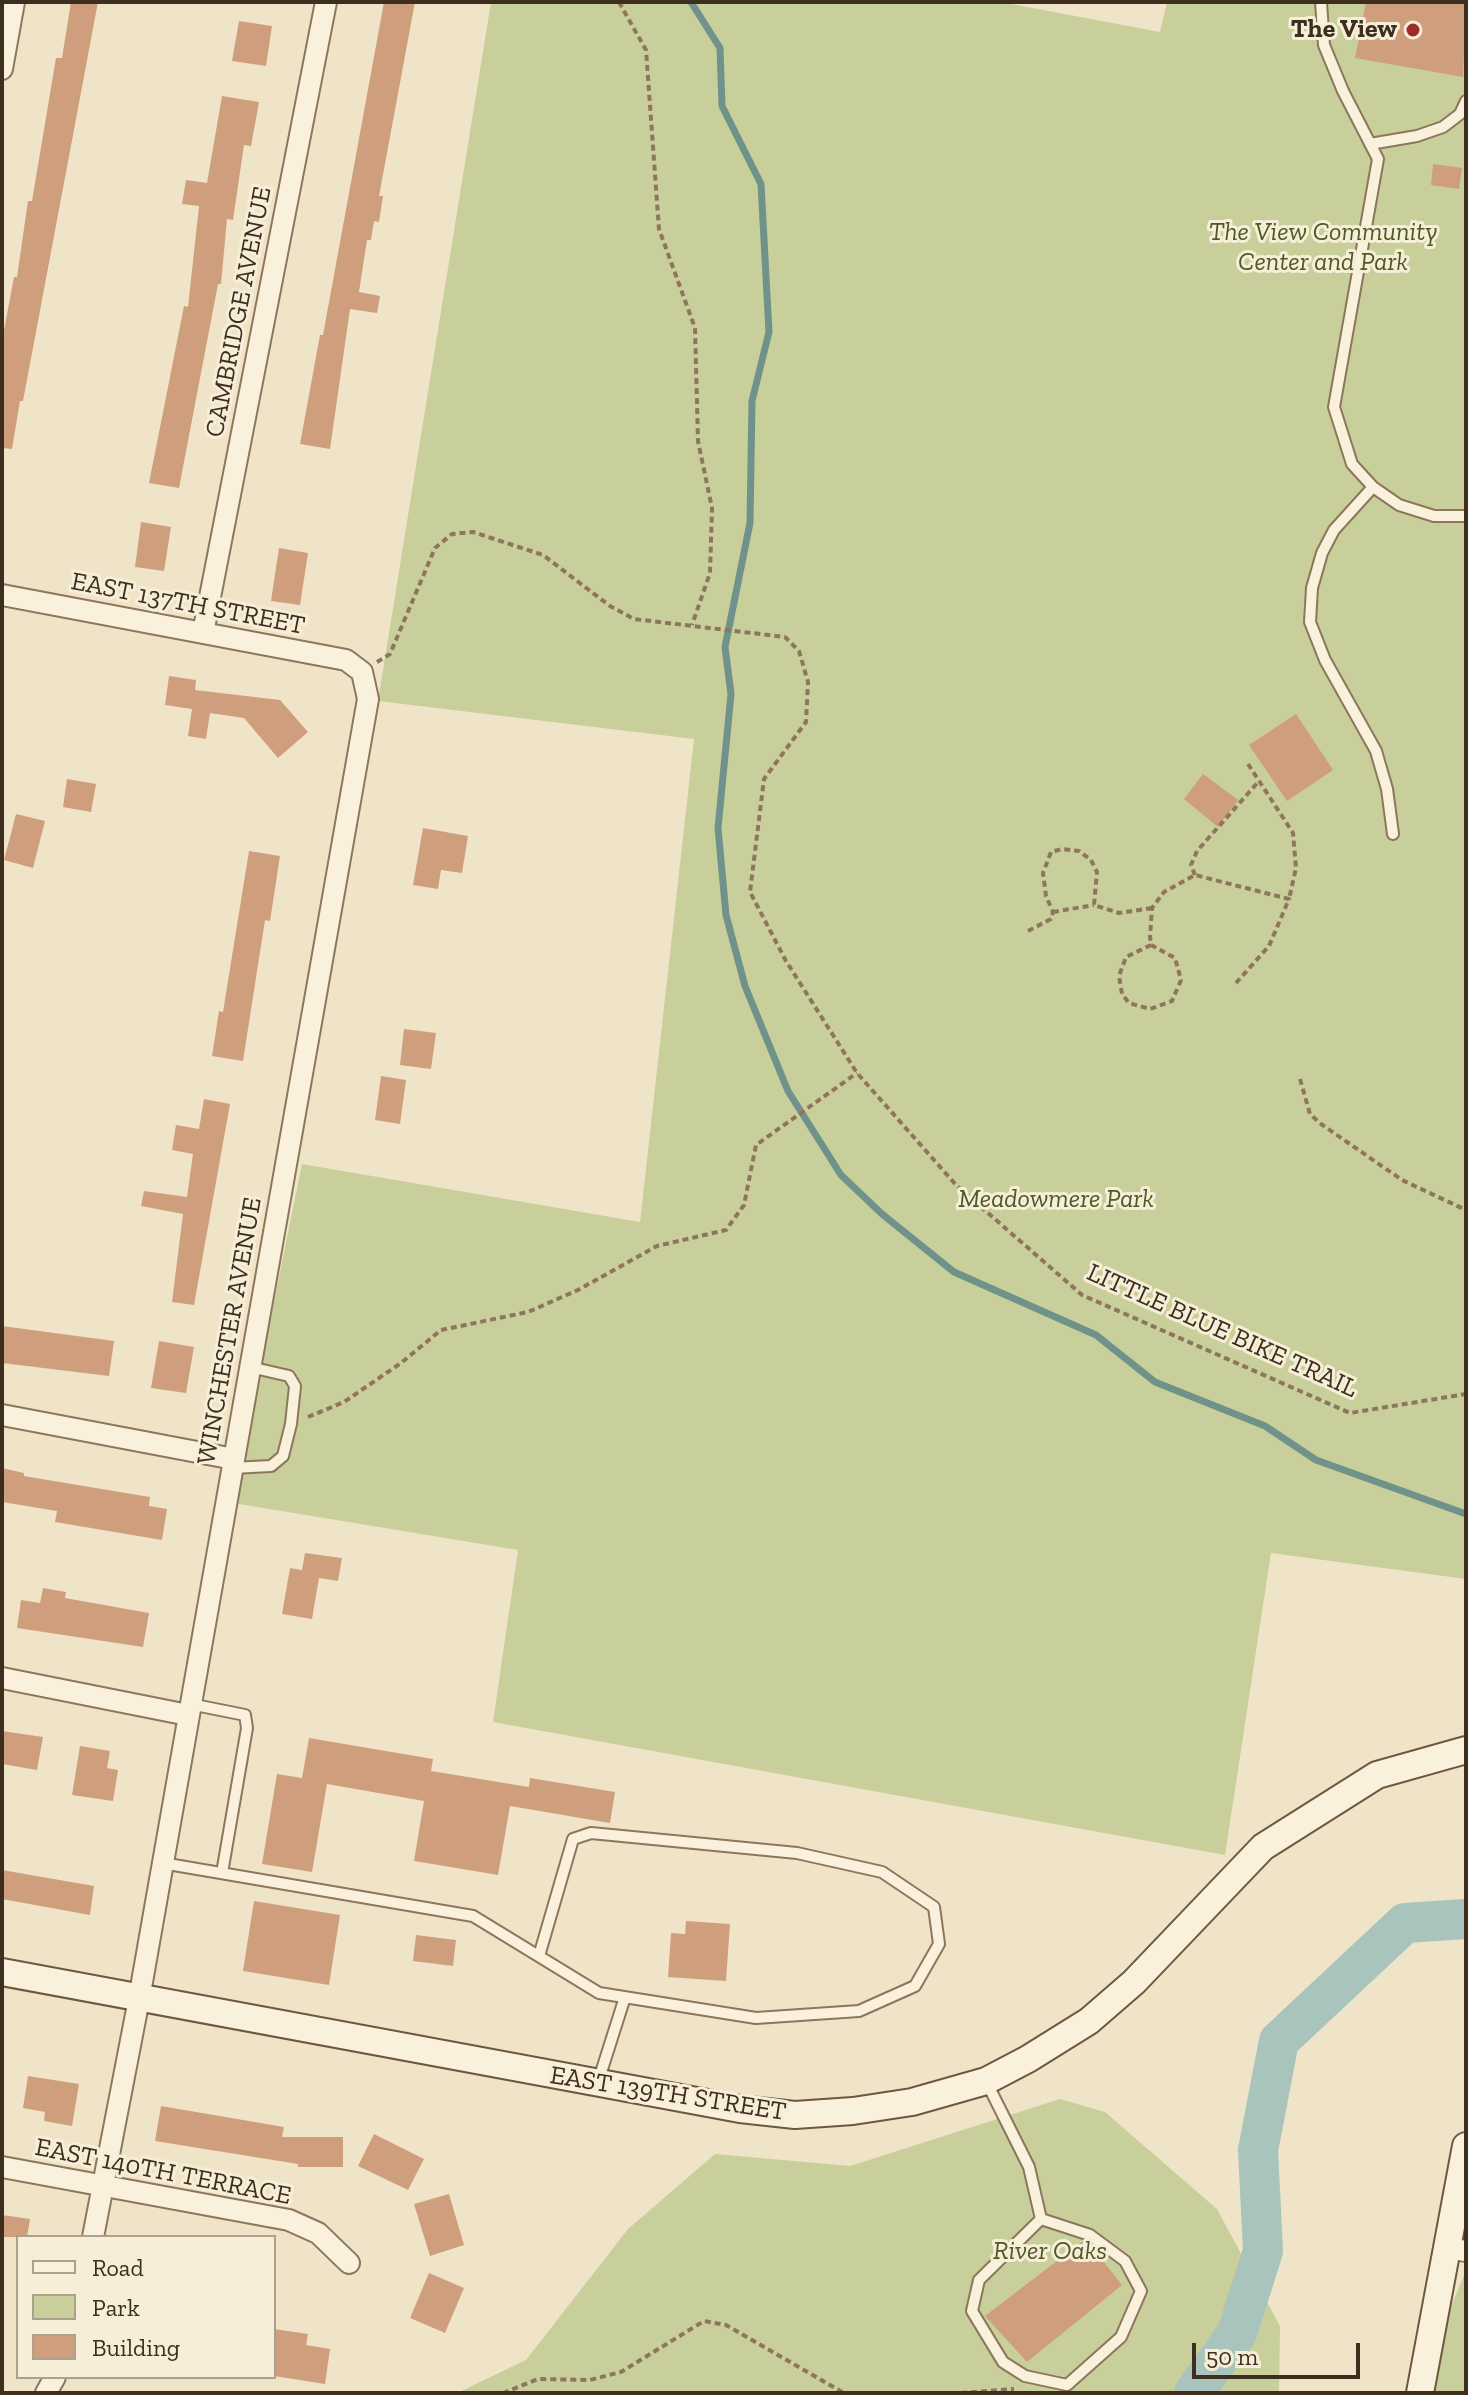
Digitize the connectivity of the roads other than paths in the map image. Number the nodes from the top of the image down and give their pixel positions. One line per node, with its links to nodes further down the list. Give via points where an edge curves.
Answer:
1 (14, 2): 4 (street)
2 (326, 2): 10 (street, CAMBRIDGE AVENUE)
3 (1321, 2): 6 (lane, via 1324,45)
4 (2, 69)
5 (1466, 101): 6 (lane, via 1460,114 1443,127)
6 (1370, 144): 7 (lane, via 1378,159 1334,407 1352,464)
7 (1373, 487): 8 (lane, via 1399,505 1434,516); 12 (lane, via 1334,530 1322,553 1310,622 1376,751)
8 (1466, 516)
9 (2, 595): 10 (street, EAST 137TH STREET)
10 (203, 633): 11 (street, EAST 137TH STREET, via 346,660)
11 (362, 672): 13 (street, WINCHESTER AVENUE, via 368,699)
12 (1393, 834)
13 (250, 1367): 15 (street, WINCHESTER AVENUE); 15 (lane, via 289,1376 295,1386 291,1424 283,1456 271,1466)
14 (2, 1415): 15 (street)
15 (233, 1464): 17 (street, WINCHESTER AVENUE)
16 (2, 1678): 17 (street)
17 (189, 1710): 19 (street, WINCHESTER AVENUE); 20 (lane, via 245,1715)
18 (1466, 1750): 25 (street, EAST 139TH STREET, via 1377,1775 1263,1847 1134,1982 1089,2021)
19 (162, 1863): 20 (lane); 24 (street, WINCHESTER AVENUE)
20 (222, 1873): 21 (lane, via 473,1916)
21 (539, 1956): 23 (lane, via 599,1993); 23 (lane, via 573,1839 591,1833 797,1853 882,1872 934,1907 939,1944 915,1986 859,2011 756,2018)
22 (2, 1972): 24 (street, EAST 139TH STREET)
23 (625, 1997): 26 (lane)
24 (139, 1999): 26 (street, EAST 139TH STREET); 29 (street, WINCHESTER AVENUE)
25 (986, 2081): 26 (street, EAST 139TH STREET, via 912,2102 795,2115); 30 (lane, via 1029,2167)
26 (597, 2084)
27 (1466, 2146): 32 (street)
28 (2, 2167): 29 (street, EAST 140TH TERRACE)
29 (103, 2186): 31 (street, WINCHESTER AVENUE); 33 (street, EAST 140TH TERRACE, via 289,2220 318,2233)
30 (1041, 2219): 30 (lane, via 979,2280 972,2311 1003,2362 1025,2376 1067,2385 1121,2337 1141,2291 1125,2261 1090,2235)
31 (93, 2235)
32 (1456, 2249): 34 (street)
33 (349, 2263)
34 (1420, 2393)

